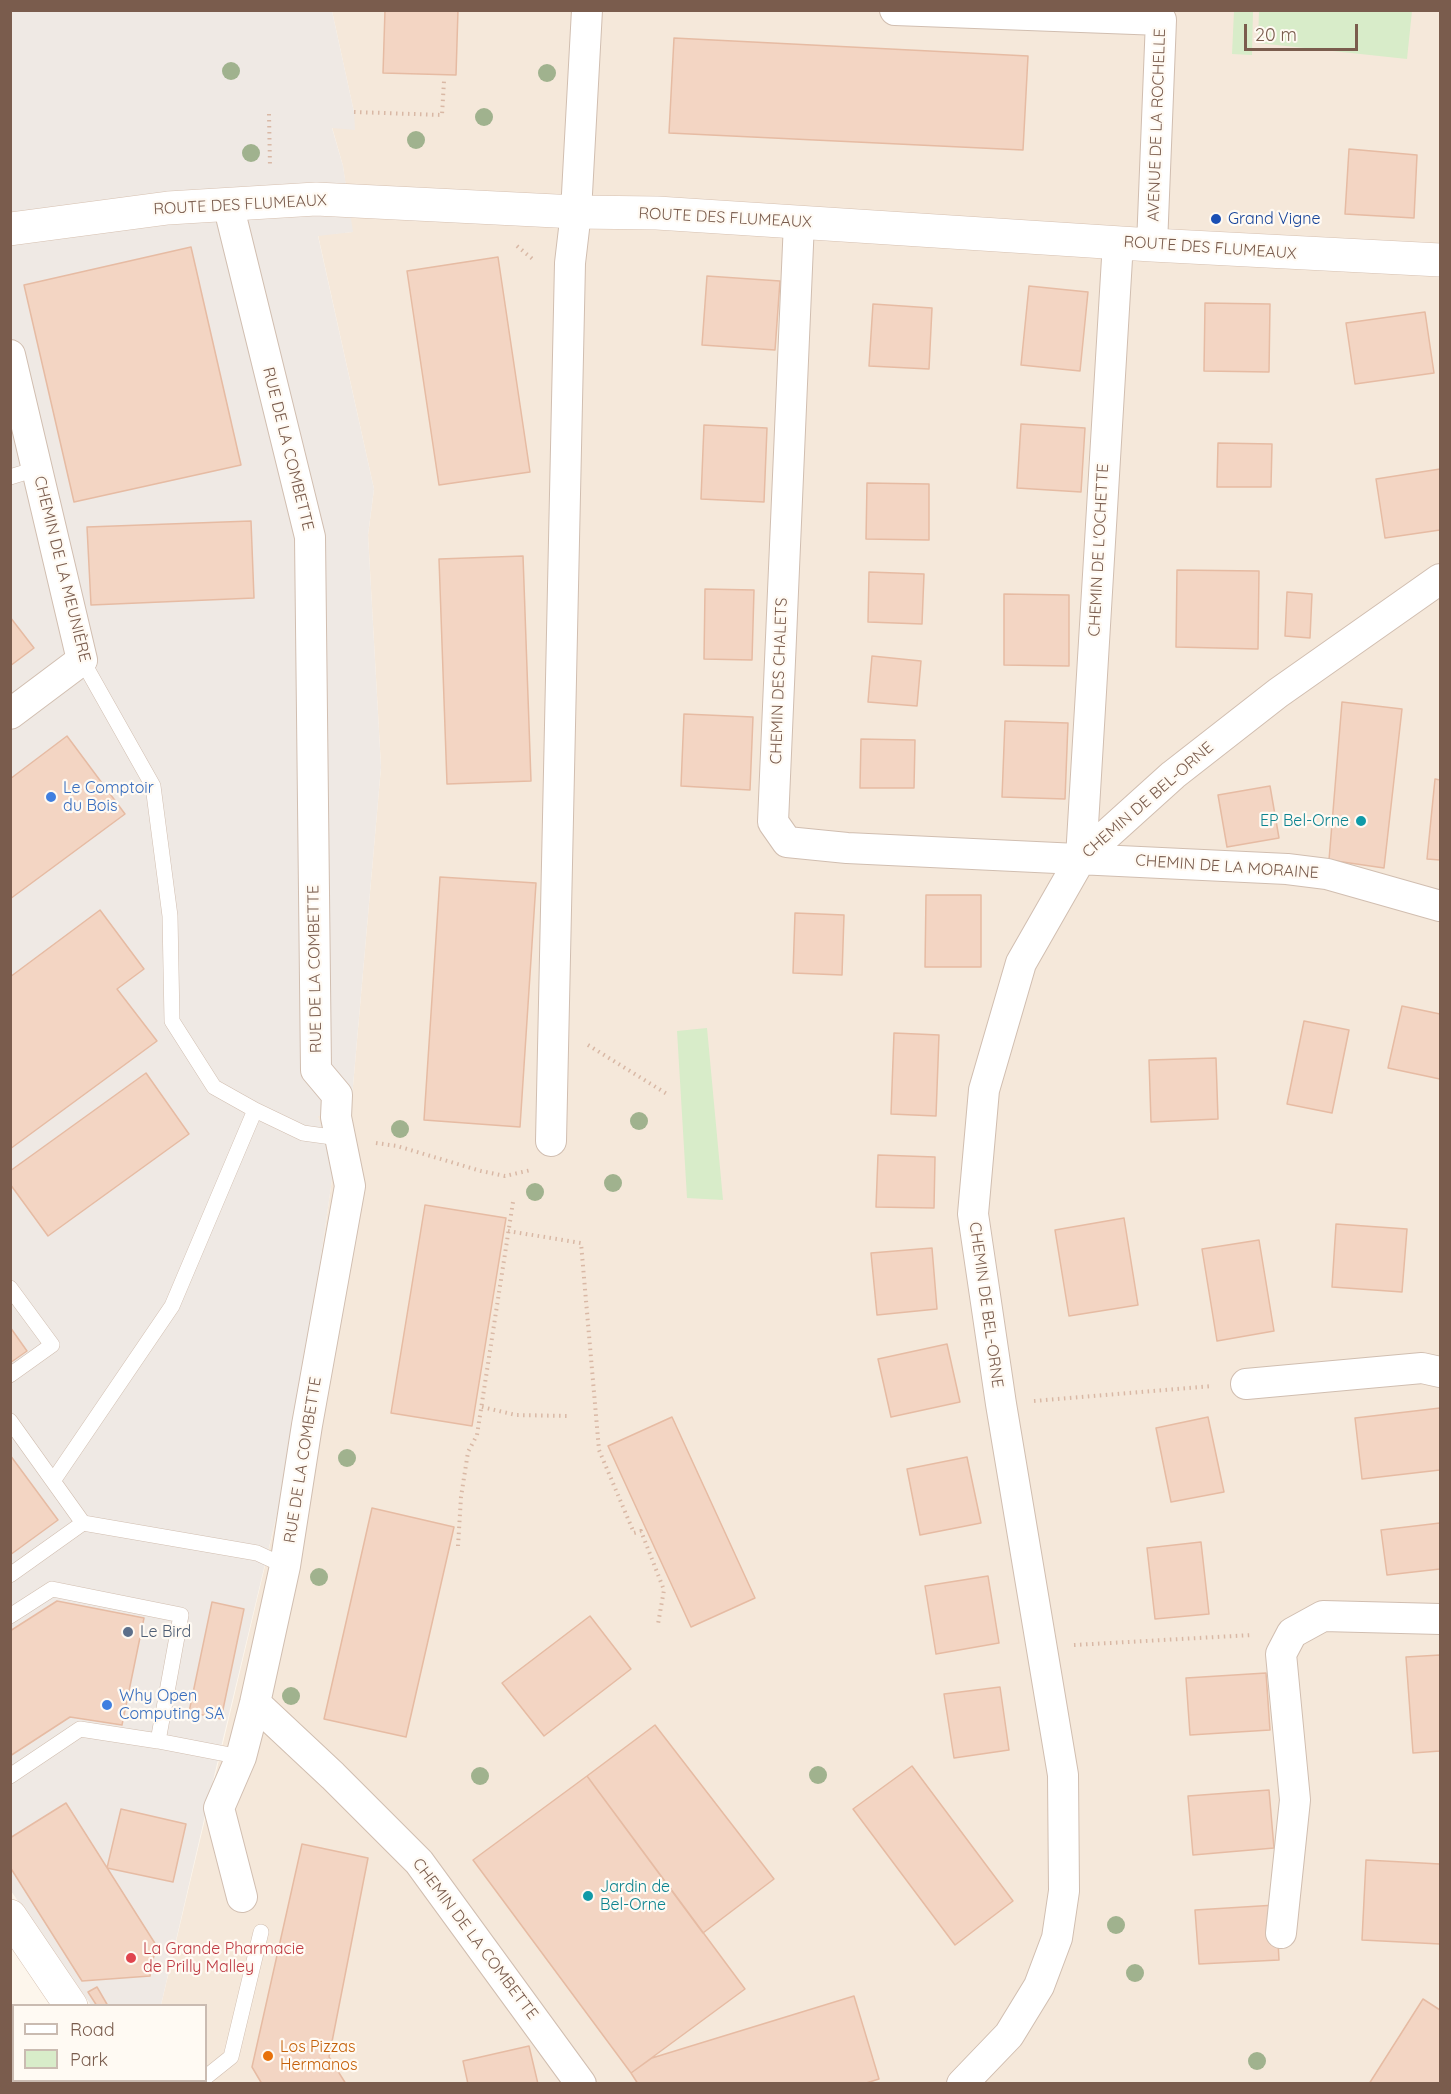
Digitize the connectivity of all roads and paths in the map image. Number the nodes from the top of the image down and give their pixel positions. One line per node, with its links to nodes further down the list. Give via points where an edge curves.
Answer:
1 (587, 10): 8 (street)
2 (894, 10): 12 (street, AVENUE DE LA ROCHELLE, via 1161,20)
3 (444, 81): 4 (path, via 442,115)
4 (354, 112)
5 (269, 114): 6 (path)
6 (271, 174)
7 (228, 204): 8 (street, ROUTE DES FLUMEAUX, via 316,199); 10 (street, ROUTE DES FLUMEAUX); 24 (street, RUE DE LA COMBETTE, via 310,537 316,1070 337,1095)
8 (576, 212): 9 (street, ROUTE DES FLUMEAUX); 21 (street, via 570,263)
9 (799, 222): 11 (street, ROUTE DES FLUMEAUX); 19 (street, CHEMIN DES CHALETS, via 773,822 787,842)
10 (10, 229)
11 (1118, 242): 12 (street, ROUTE DES FLUMEAUX); 19 (street, CHEMIN DE L'OCHETTE)
12 (1152, 245): 13 (street, ROUTE DES FLUMEAUX)
13 (1440, 260)
14 (10, 355): 15 (street, CHEMIN DE LA MEUNIÈRE)
15 (23, 473): 17 (street, CHEMIN DE LA MEUNIÈRE)
16 (1440, 579): 19 (street, CHEMIN DE BEL-ORNE, via 1278,693 1173,775)
17 (82, 660): 18 (street); 23 (lane, CHEMIN DE LA MEUNIÈRE, via 153,786 170,916 172,1021 214,1087)
18 (10, 714)
19 (1081, 858): 20 (street, CHEMIN DE LA MORAINE, via 1327,874); 45 (street, CHEMIN DE BEL-ORNE, via 1022,963 984,1090 973,1214)
20 (1440, 906)
21 (554, 1025): 22 (path); 25 (street)
22 (668, 1094)
23 (255, 1110): 24 (lane, CHEMIN DE LA MEUNIÈRE, via 303,1133); 36 (lane, via 172,1306)
24 (339, 1138): 25 (path, via 397,1146 505,1176 543,1167); 39 (street, RUE DE LA COMBETTE, via 350,1186)
25 (551, 1140)
26 (513, 1202): 27 (path)
27 (508, 1230): 33 (path); 43 (path, via 581,1243 599,1450 634,1533 641,1531 664,1590)
28 (10, 1288): 30 (lane, via 52,1345)
29 (1440, 1372): 31 (street, via 1422,1368)
30 (10, 1375)
31 (1232, 1385): 32 (path)
32 (1029, 1402)
33 (482, 1407): 34 (path, via 516,1414); 38 (path, via 477,1435 468,1452)
34 (568, 1416)
35 (10, 1421): 36 (lane)
36 (53, 1481): 37 (lane)
37 (83, 1523): 39 (lane, via 257,1553); 40 (lane)
38 (458, 1546)
39 (285, 1566): 46 (street, RUE DE LA COMBETTE)
40 (10, 1575)
41 (10, 1616): 47 (lane, via 52,1589 181,1615)
42 (1440, 1619): 44 (street, via 1323,1616)
43 (658, 1624)
44 (1292, 1633): 45 (path); 53 (street, via 1281,1654 1295,1800)
45 (1041, 1646): 57 (street, CHEMIN DE BEL-ORNE, via 1063,1774 1064,1891 1057,1938 1039,1986 1010,2035)
46 (255, 1703): 48 (street, RUE DE LA COMBETTE); 56 (street, CHEMIN DE LA COMBETTE, via 419,1862)
47 (158, 1741): 48 (lane); 49 (lane, via 80,1729)
48 (241, 1757): 50 (street, RUE DE LA COMBETTE, via 219,1808)
49 (10, 1776)
50 (242, 1897)
51 (10, 1916): 54 (street)
52 (261, 1932): 55 (lane, via 231,2056)
53 (1281, 1933)
54 (70, 2004)
55 (207, 2076)
56 (581, 2084)
57 (962, 2084)

